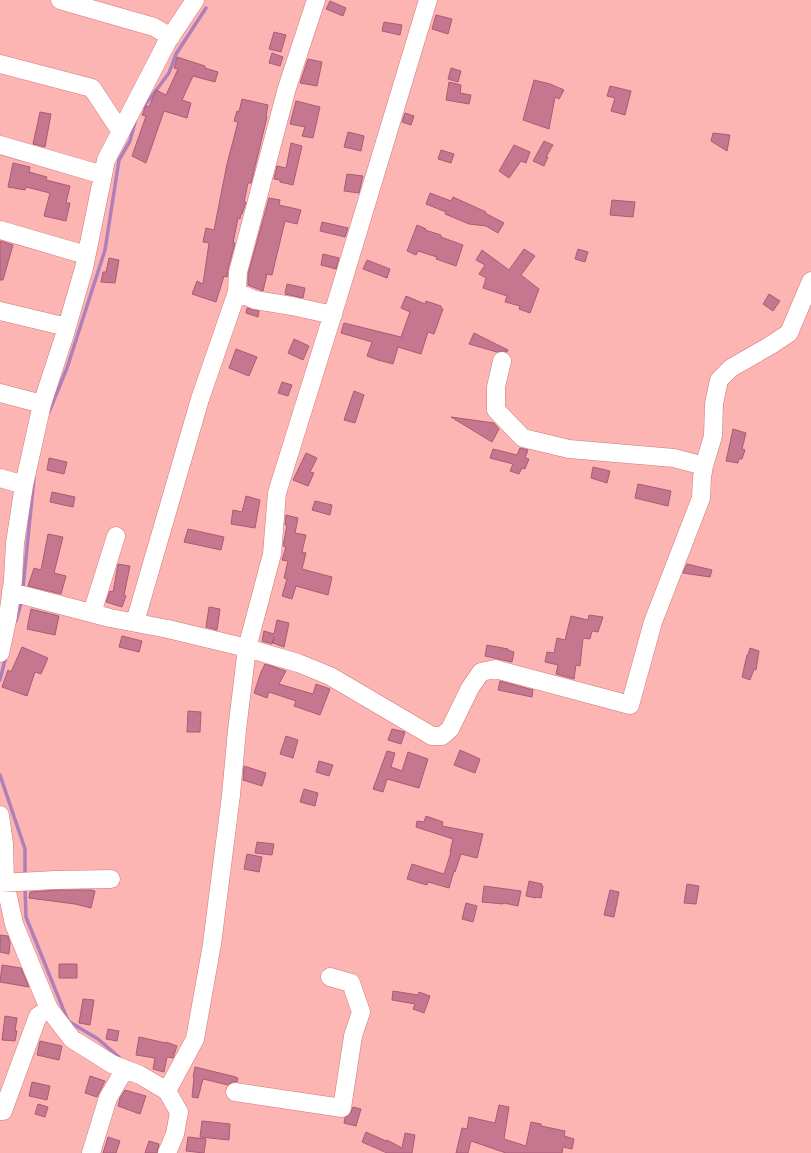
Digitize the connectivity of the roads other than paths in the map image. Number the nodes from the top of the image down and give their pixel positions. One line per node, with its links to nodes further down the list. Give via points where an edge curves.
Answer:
1 (60, 0): 5 (street, via 154,27)
2 (195, 0): 5 (street)
3 (316, 0): 13 (street, via 285,96 238,272)
4 (428, 0): 15 (street)
5 (171, 37): 7 (street)
6 (0, 64): 7 (street, via 92,88)
7 (121, 132): 9 (street, via 106,160)
8 (0, 146): 9 (street)
9 (103, 175): 11 (street)
10 (0, 230): 11 (street)
11 (86, 255): 16 (street)
12 (811, 280): 20 (street, via 789,333 731,368 719,380 714,404 713,436)
13 (237, 292): 15 (street, via 254,300); 26 (street, via 200,399)
14 (0, 311): 16 (street)
15 (333, 315): 27 (street, via 278,493 272,554)
16 (67, 327): 19 (street)
17 (502, 362): 20 (street, via 496,387 496,410 523,438 569,449 674,458)
18 (0, 393): 19 (street)
19 (42, 404): 22 (street)
20 (704, 466): 27 (street, via 701,498 653,622 630,705 495,669 481,672 470,688 450,730 442,736 432,736 330,676 298,663)
21 (0, 478): 22 (street)
22 (24, 485): 24 (street)
23 (116, 536): 25 (street)
24 (8, 583): 25 (street); 28 (street, via 8,616)
25 (92, 613): 26 (street)
26 (136, 622): 27 (street)
27 (247, 648): 35 (street, via 212,944 195,1039)
28 (0, 653)
29 (0, 815): 31 (street, via 4,844)
30 (111, 879): 31 (street)
31 (3, 883): 33 (street, via 14,924)
32 (330, 977): 36 (street, via 351,983 361,1012 353,1036 342,1108)
33 (49, 1009): 34 (street, via 72,1039 112,1064); 37 (street, via 38,1016)
34 (125, 1069): 35 (street); 38 (street, via 108,1098)
35 (167, 1091): 39 (street, via 179,1112 175,1134)
36 (236, 1092)
37 (1, 1116)
38 (91, 1153)
39 (167, 1153)

